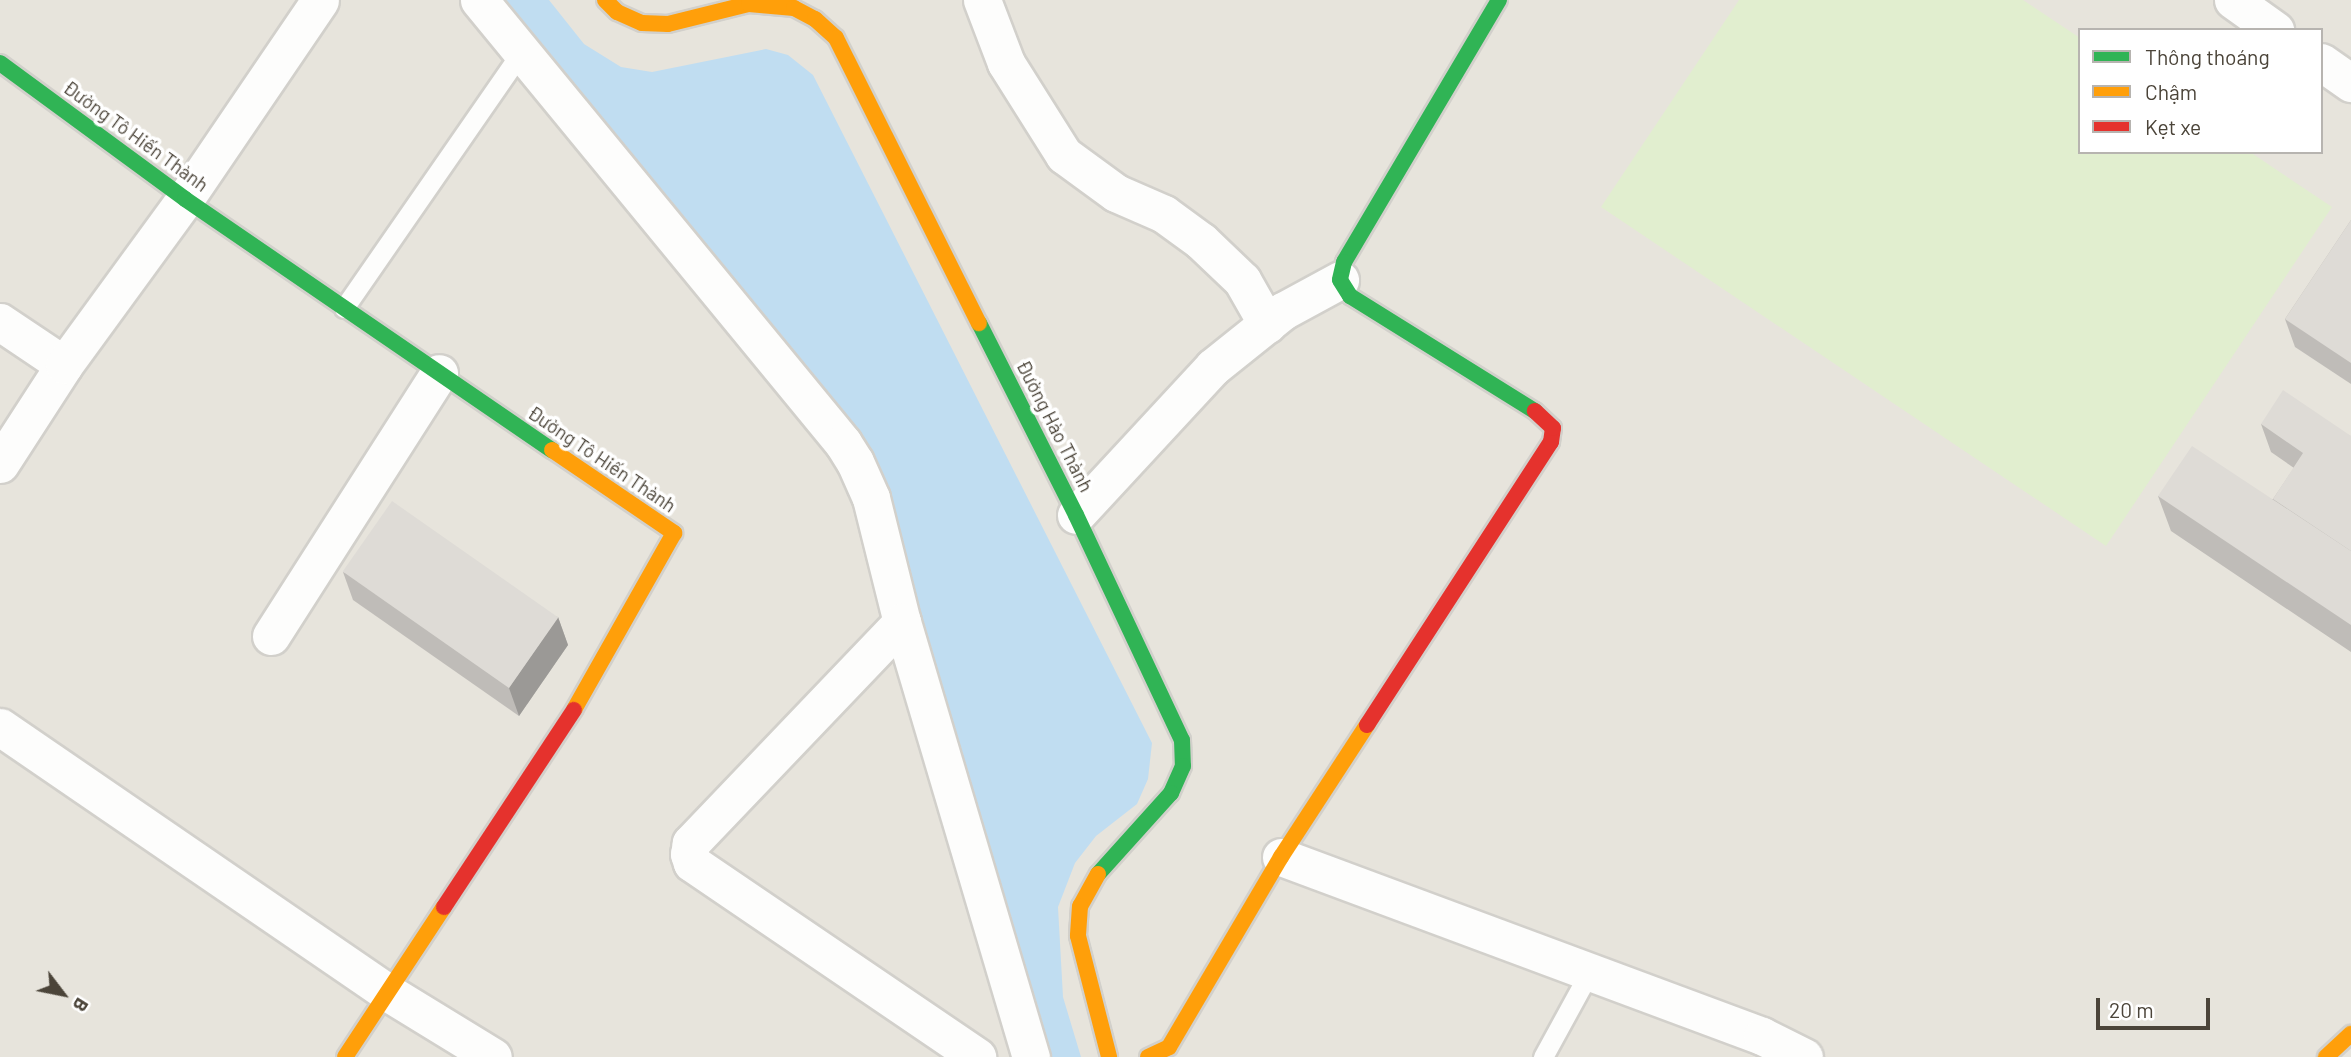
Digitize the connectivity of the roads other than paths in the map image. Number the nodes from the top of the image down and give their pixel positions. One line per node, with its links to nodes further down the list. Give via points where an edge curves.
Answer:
1 (320, 0): 12 (street)
2 (479, 0): 8 (street)
3 (605, 0): 20 (street, Đường Hào Thành, via 617,12 642,23 668,24 749,4 774,4 815,19 836,38)
4 (982, 0): 16 (street, via 1006,63 1064,155 1116,193 1164,214 1201,241 1242,280)
5 (1500, 0): 13 (street, via 1344,262)
6 (2233, 0): 7 (street)
7 (2272, 28)
8 (521, 52): 14 (lane); 21 (street, via 844,443 871,498)
9 (0, 63): 12 (street, Đường Tô Hiến Thành)
10 (2323, 63): 11 (street)
11 (2351, 83)
12 (185, 199): 14 (street, Đường Tô Hiến Thành); 17 (street)
13 (1340, 280): 16 (street); 24 (street, via 1350,296 1545,418 1553,435)
14 (344, 308): 18 (street, Đường Tô Hiến Thành)
15 (0, 322): 17 (street)
16 (1267, 324): 20 (street, via 1213,367)
17 (64, 365): 19 (street)
18 (439, 373): 22 (street); 26 (street, Đường Tô Hiến Thành, via 674,533 587,691)
19 (0, 464)
20 (1076, 515): 33 (street, Đường Hào Thành, via 1185,754 1171,793 1107,860 1080,906 1078,936)
21 (902, 622): 31 (street, via 691,843 689,854 692,863); 32 (street)
22 (271, 636)
23 (0, 727): 26 (street)
24 (1281, 857): 25 (street); 34 (street, via 1169,1047)
25 (1589, 973): 28 (street); 35 (lane)
26 (387, 992): 29 (street, Đường Tô Hiến Thành); 30 (street)
27 (2351, 1034): 36 (street)
28 (1794, 1054)
29 (345, 1057)
30 (492, 1057)
31 (977, 1057)
32 (1031, 1057)
33 (1109, 1057)
34 (1148, 1057)
35 (1543, 1057)
36 (2326, 1057)

